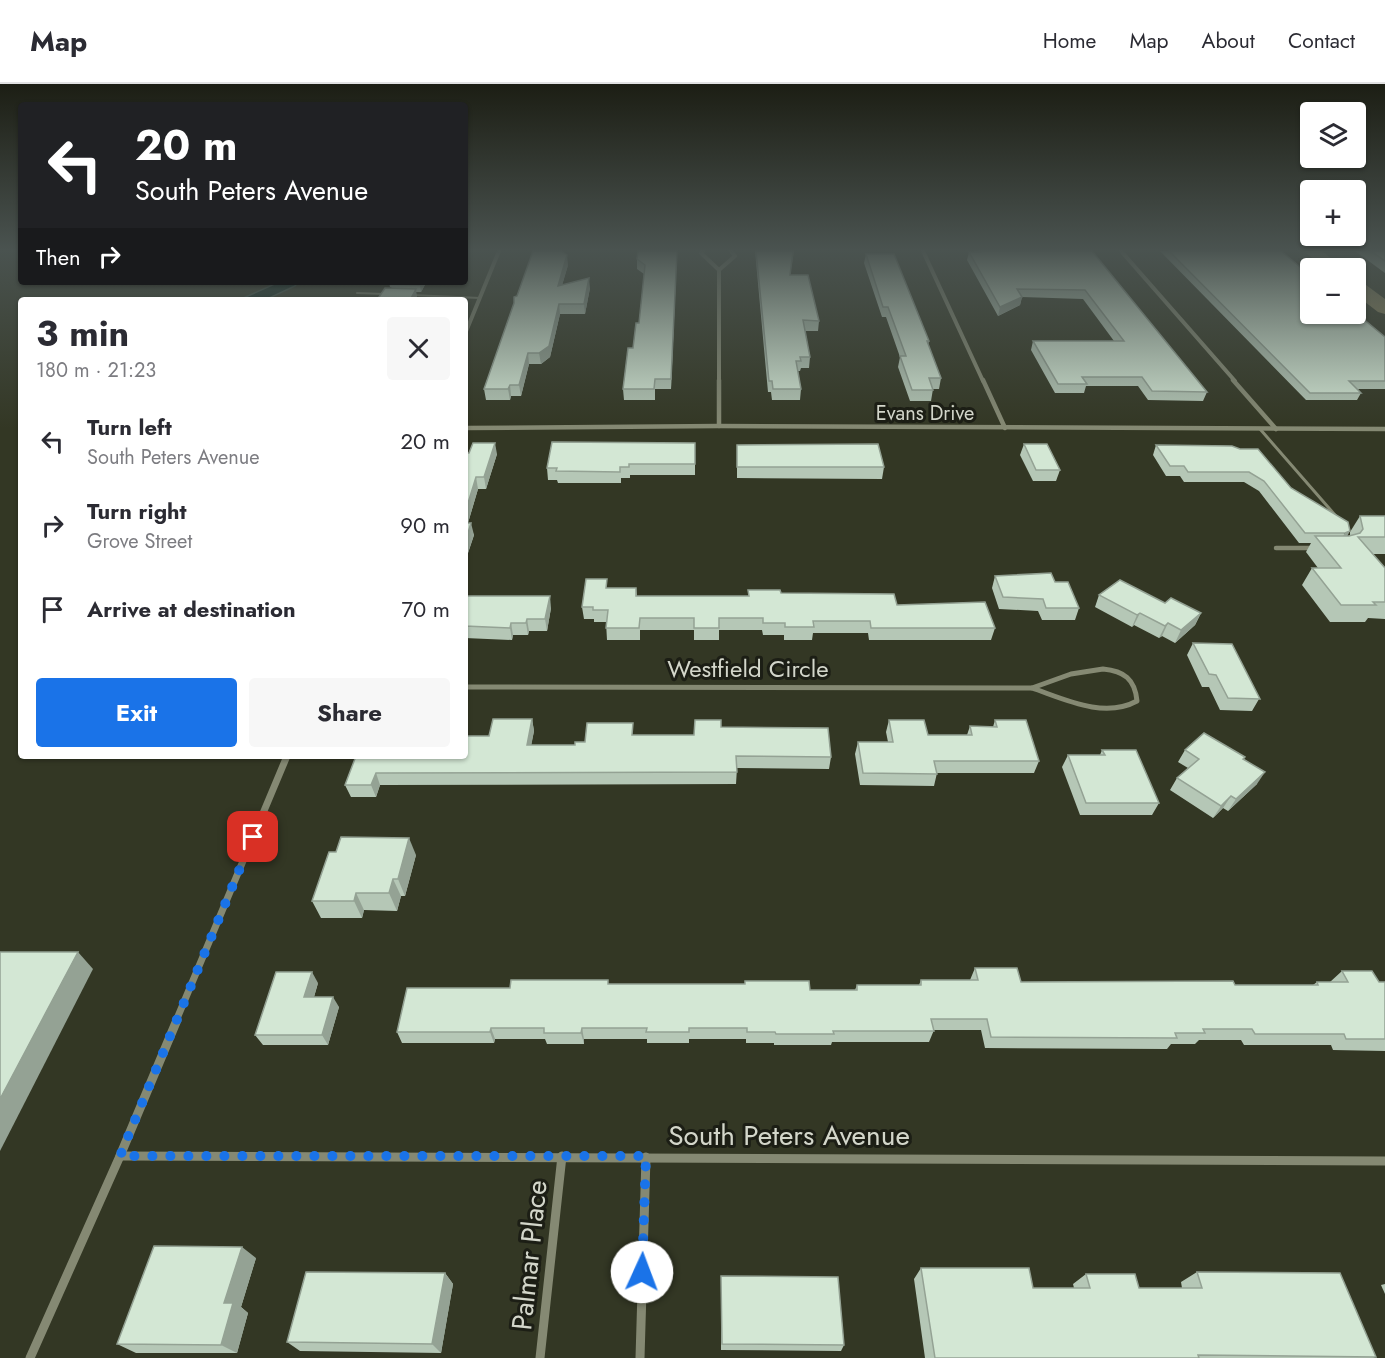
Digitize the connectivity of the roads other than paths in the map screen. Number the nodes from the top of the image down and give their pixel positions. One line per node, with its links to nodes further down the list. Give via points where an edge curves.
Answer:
1 (475, 310): 5 (street)
2 (719, 310): 6 (street)
3 (951, 310): 8 (street)
4 (1173, 310): 10 (street)
5 (468, 327)
6 (719, 426): 7 (street, Evans Drive); 8 (street, Evans Drive)
7 (468, 428)
8 (1005, 428): 9 (street, Evans Drive)
9 (1260, 429): 10 (street, Evans Drive); 12 (lane)
10 (1276, 429): 11 (street, Evans Drive)
11 (1385, 429)
12 (1338, 519)
13 (1276, 548): 14 (lane)
14 (1318, 548)
15 (468, 687): 16 (street, Westfield Circle)
16 (1032, 688): 16 (street, Westfield Circle, via 1101,708 1118,709 1137,701 1136,687 1130,679 1104,669 1084,669)
17 (286, 759): 18 (street)
18 (120, 1156): 19 (street, South Peters Avenue); 22 (street)
19 (562, 1156): 20 (street, South Peters Avenue); 23 (street, Palmar Place)
20 (646, 1156): 21 (street, South Peters Avenue); 24 (street)
21 (1385, 1161)
22 (30, 1358)
23 (540, 1358)
24 (640, 1358)

